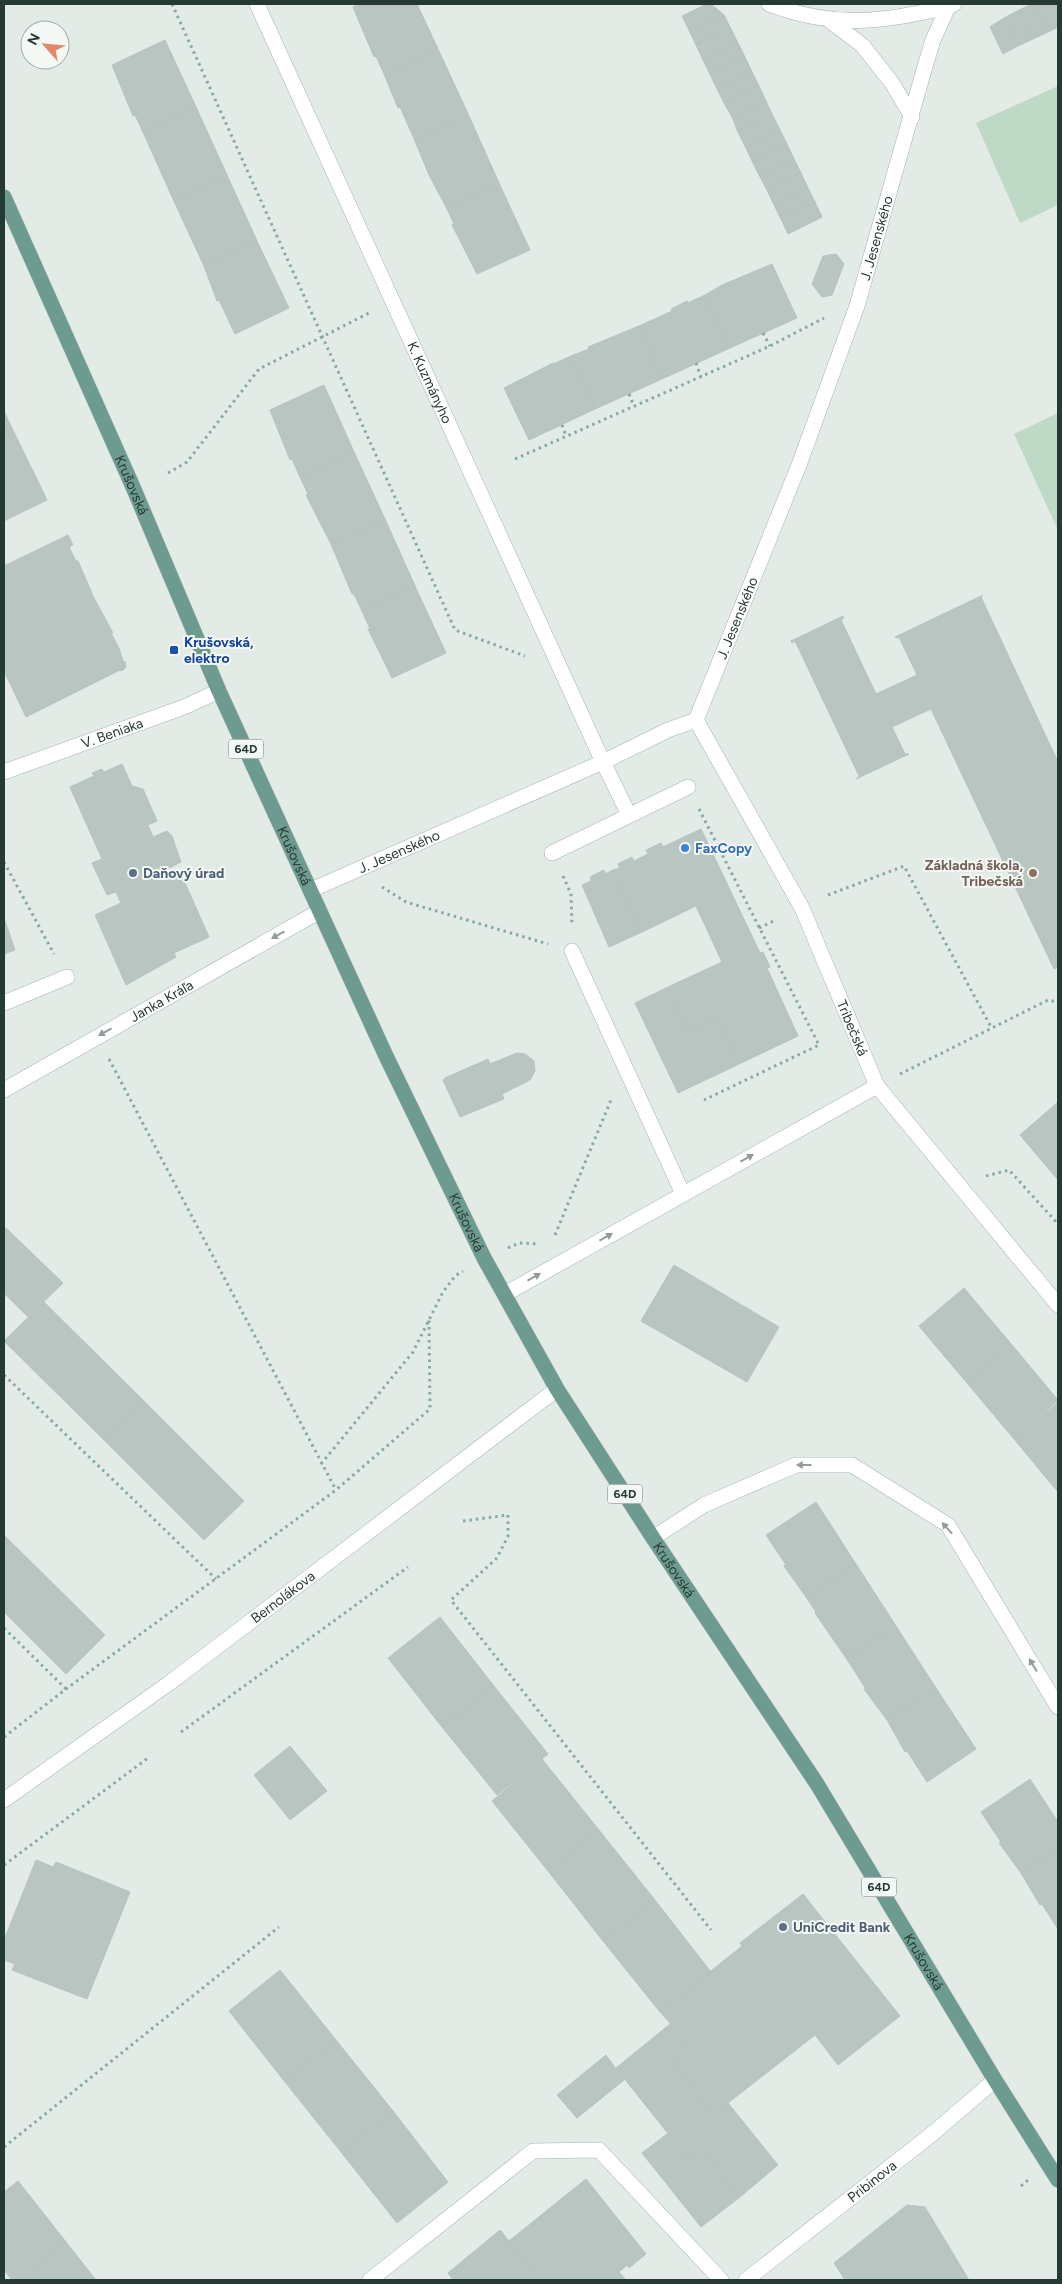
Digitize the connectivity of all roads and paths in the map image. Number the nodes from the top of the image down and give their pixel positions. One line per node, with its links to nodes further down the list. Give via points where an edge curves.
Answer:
1 (172, 4): 11 (path)
2 (257, 4): 24 (street, K. Kuzmányho)
3 (769, 4): 5 (street, J. Jesenského)
4 (951, 5): 5 (street, J. Jesenského, via 901,18); 6 (street, J. Jesenského, via 933,40)
5 (830, 21): 6 (street, J. Jesenského, via 862,45 892,83)
6 (912, 117): 8 (street, J. Jesenského)
7 (4, 197): 22 (main road, Krušovská / 64D, via 134,487)
8 (857, 306): 12 (path, via 829,316); 23 (street, J. Jesenského, via 799,465)
9 (369, 313): 11 (path)
10 (763, 333): 12 (path)
11 (323, 336): 20 (path, via 259,368 187,462); 21 (path, via 455,630)
12 (770, 346): 14 (path)
13 (696, 363): 14 (path)
14 (701, 377): 16 (path)
15 (629, 394): 16 (path)
16 (634, 406): 18 (path)
17 (562, 425): 18 (path)
18 (566, 436): 19 (path)
19 (515, 459)
20 (168, 473)
21 (525, 656)
22 (219, 691): 25 (street, V. Beniaka, via 184,707); 31 (main road, Krušovská / 64D)
23 (696, 720): 24 (street, J. Jesenského); 46 (street, Tribečská, via 802,908)
24 (603, 762): 27 (street, K. Kuzmányho); 31 (street, J. Jesenského)
25 (4, 772)
26 (688, 787): 27 (street); 37 (path)
27 (628, 815): 28 (street)
28 (552, 853)
29 (4, 862): 40 (path)
30 (379, 886): 39 (path, via 406,902)
31 (311, 890): 34 (main road, Krušovská / 64D)
32 (571, 894): 39 (path)
33 (828, 895): 43 (path, via 904,866)
34 (320, 911): 44 (street, Janka Kráľa, one-way to 44); 56 (main road, Krušovská / 64D, via 390,1065 484,1258)
35 (772, 911): 36 (path)
36 (776, 920): 37 (path); 38 (path)
37 (759, 928): 48 (path, via 819,1045)
38 (780, 929)
39 (572, 951): 45 (street)
40 (67, 977): 42 (street)
41 (1058, 1002): 43 (path, via 1048,1000)
42 (4, 1003)
43 (991, 1027): 46 (path)
44 (97, 1036): 47 (street, Janka Kráľa); 61 (path)
45 (625, 1067): 50 (street); 52 (path, via 552,1242)
46 (877, 1086): 50 (street, one-way to 46); 57 (street, Tribečská)
47 (4, 1090)
48 (704, 1100)
49 (982, 1177): 51 (path, via 1009,1170)
50 (683, 1194): 56 (street, one-way to 50)
51 (1058, 1224)
52 (560, 1237)
53 (519, 1243): 54 (path)
54 (545, 1243)
55 (455, 1276): 58 (path)
56 (505, 1294): 60 (main road, Krušovská / 64D)
57 (1058, 1305)
58 (429, 1317): 61 (path, via 413,1352); 62 (path, via 430,1409)
59 (4, 1375): 66 (path)
60 (557, 1389): 64 (main road, Krušovská / 64D); 73 (street, Bernolákova, via 168,1684)
61 (321, 1464): 62 (path)
62 (336, 1490): 66 (path)
63 (463, 1521): 76 (path, via 508,1515 508,1536 497,1558 451,1600)
64 (653, 1538): 69 (street, one-way to 64, via 948,1525 852,1465 796,1465 704,1505); 77 (main road, Krušovská / 64D, via 817,1784)
65 (408, 1567): 70 (path)
66 (216, 1579): 68 (path)
67 (4, 1628): 68 (path)
68 (66, 1689): 71 (path)
69 (1058, 1707)
70 (180, 1732)
71 (4, 1737)
72 (148, 1758): 74 (path)
73 (4, 1800)
74 (4, 1865)
75 (279, 1927): 78 (path)
76 (711, 1930)
77 (995, 2080): 80 (main road, Krušovská / 64D); 84 (street, Pribinova, via 932,2134)
78 (4, 2147)
79 (1030, 2179): 81 (path)
80 (1058, 2180)
81 (1021, 2186)
82 (370, 2280): 83 (street, via 533,2151 599,2150)
83 (721, 2280)
84 (746, 2280)

